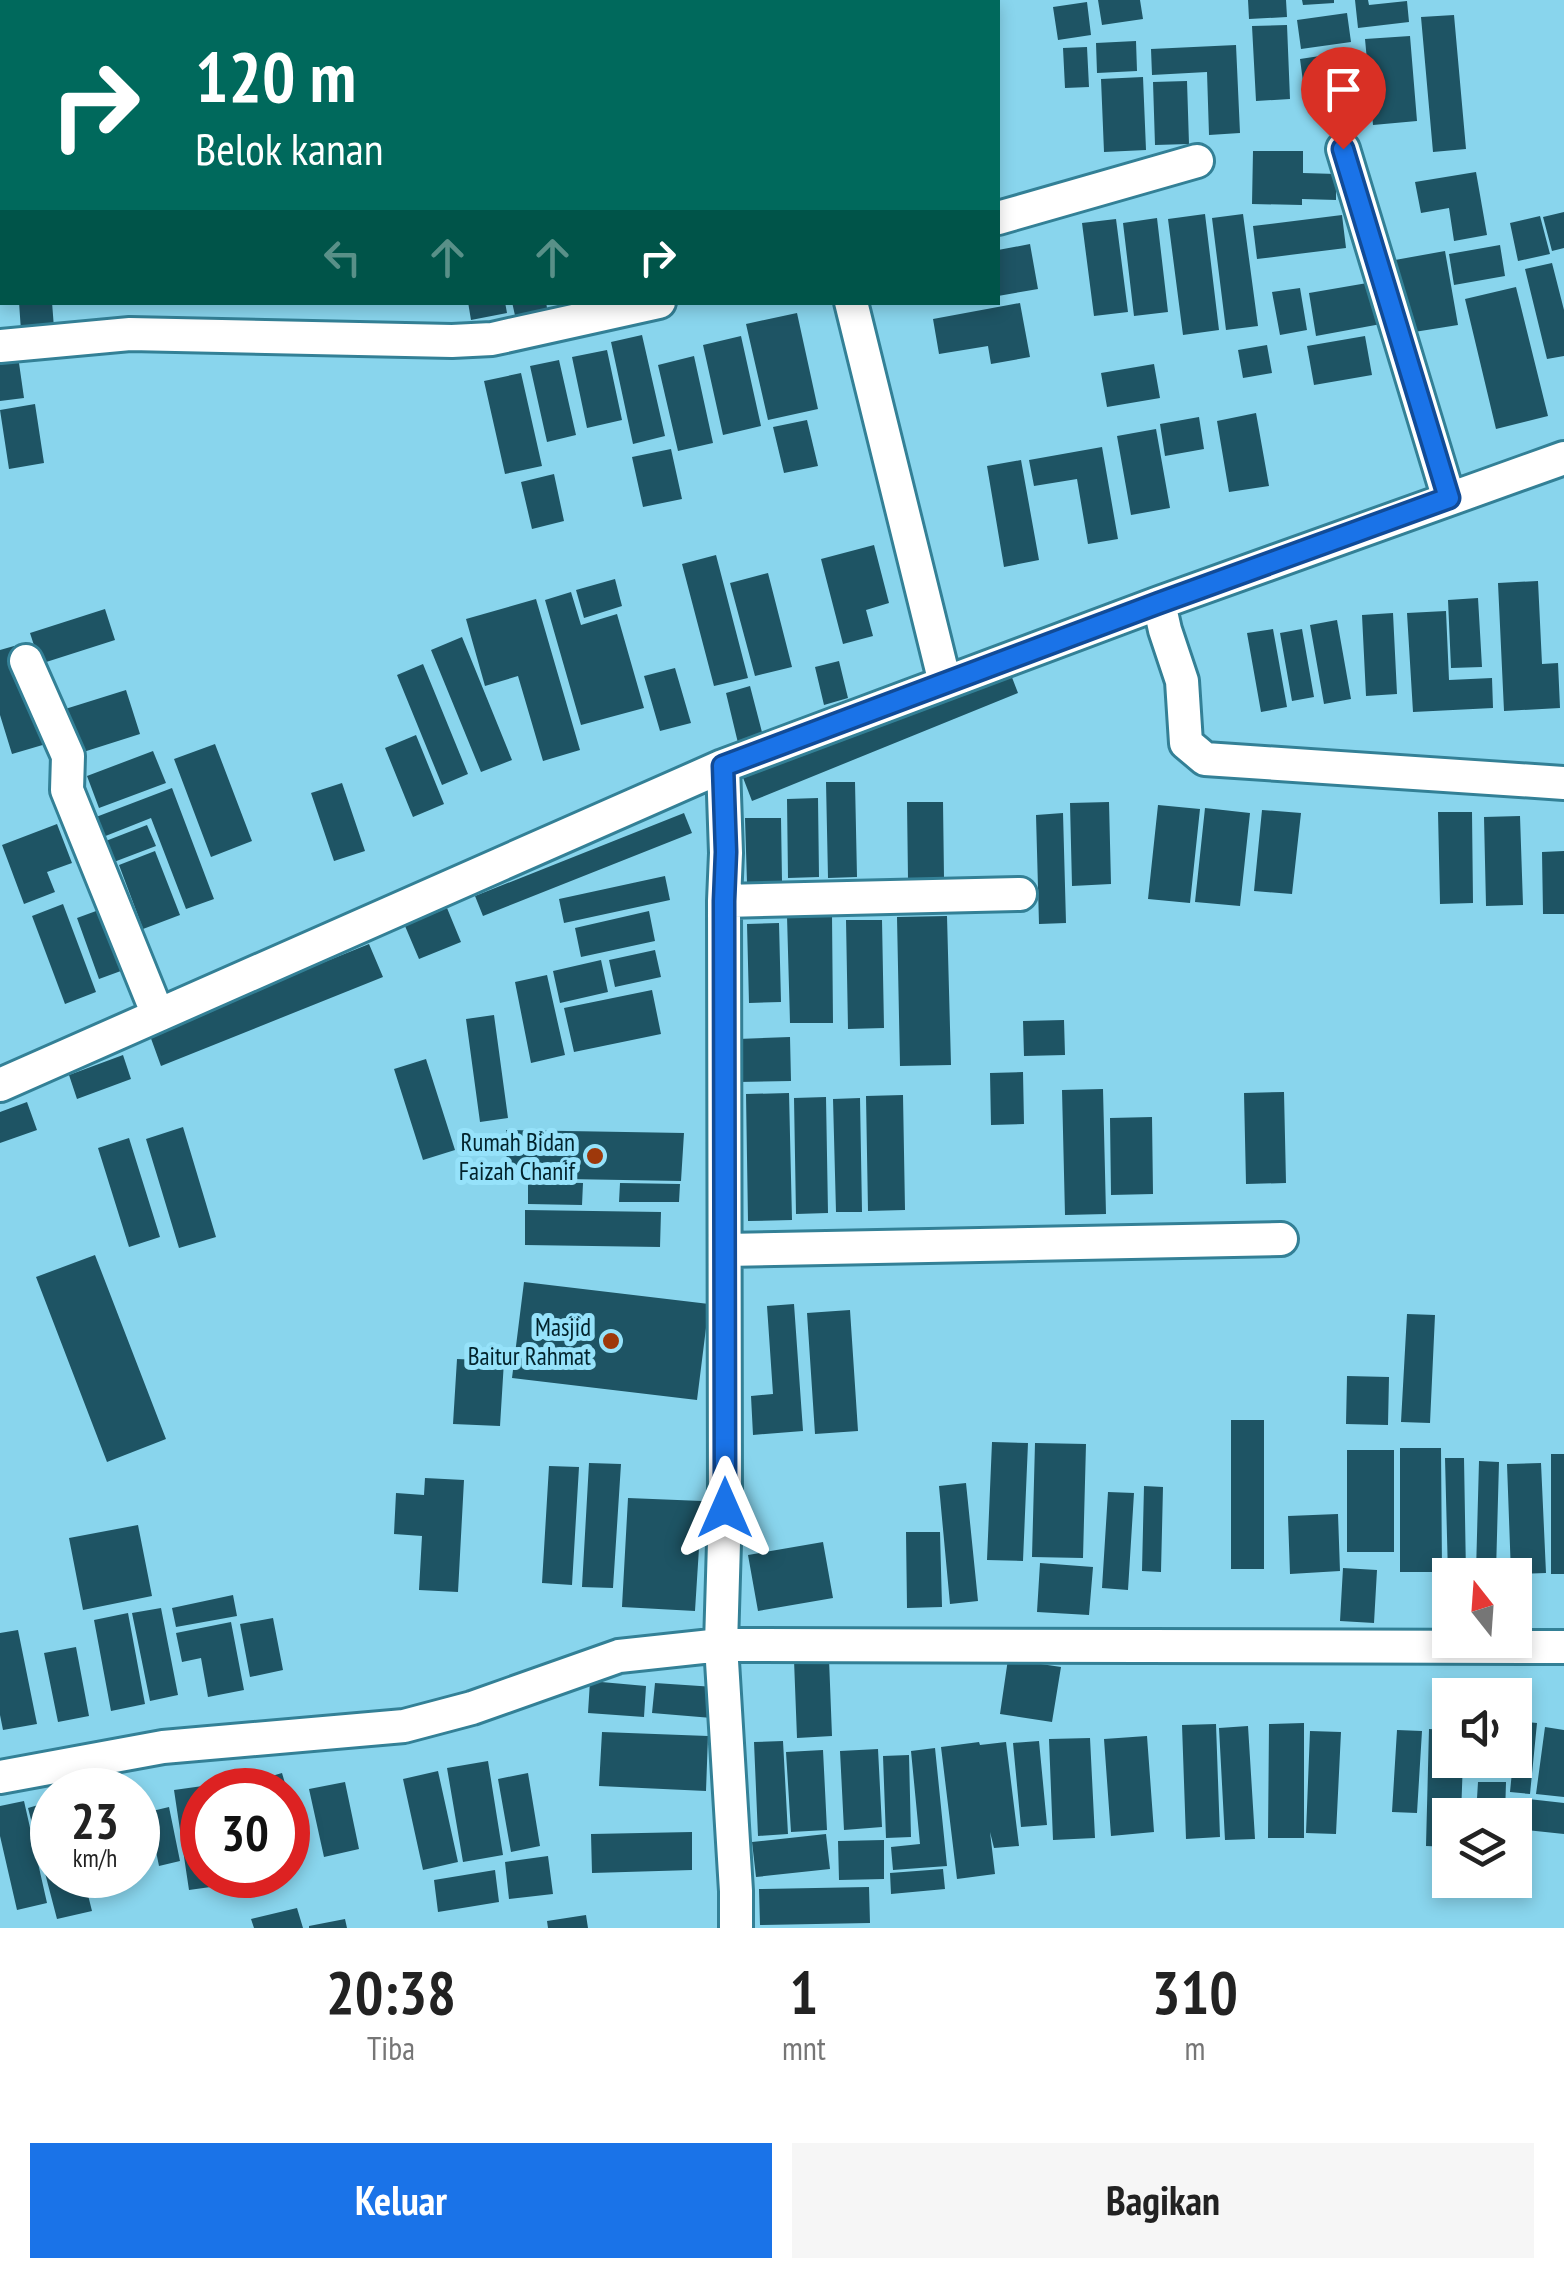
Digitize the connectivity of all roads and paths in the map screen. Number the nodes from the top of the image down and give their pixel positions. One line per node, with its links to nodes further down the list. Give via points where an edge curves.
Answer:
1 (1343, 149): 8 (street)
2 (1196, 161): 3 (street)
3 (1000, 217)
4 (645, 305): 6 (street, via 492,339 130,334)
5 (851, 305): 11 (street)
6 (0, 346)
7 (1564, 458): 8 (street)
8 (1449, 498): 9 (street)
9 (1162, 616): 11 (street); 13 (street, via 1182,681 1186,743 1205,760)
10 (26, 661): 16 (street, via 68,756 67,790)
11 (945, 683): 12 (street)
12 (723, 780): 15 (street); 16 (street)
13 (1564, 783)
14 (1020, 894): 15 (street)
15 (724, 901): 19 (street)
16 (158, 1015): 17 (street)
17 (0, 1085)
18 (1281, 1239): 19 (street)
19 (725, 1250): 20 (street)
20 (721, 1645): 21 (street); 22 (street, via 619,1656 404,1726 163,1747); 23 (street)
21 (1564, 1647)
22 (0, 1777)
23 (736, 1928)

